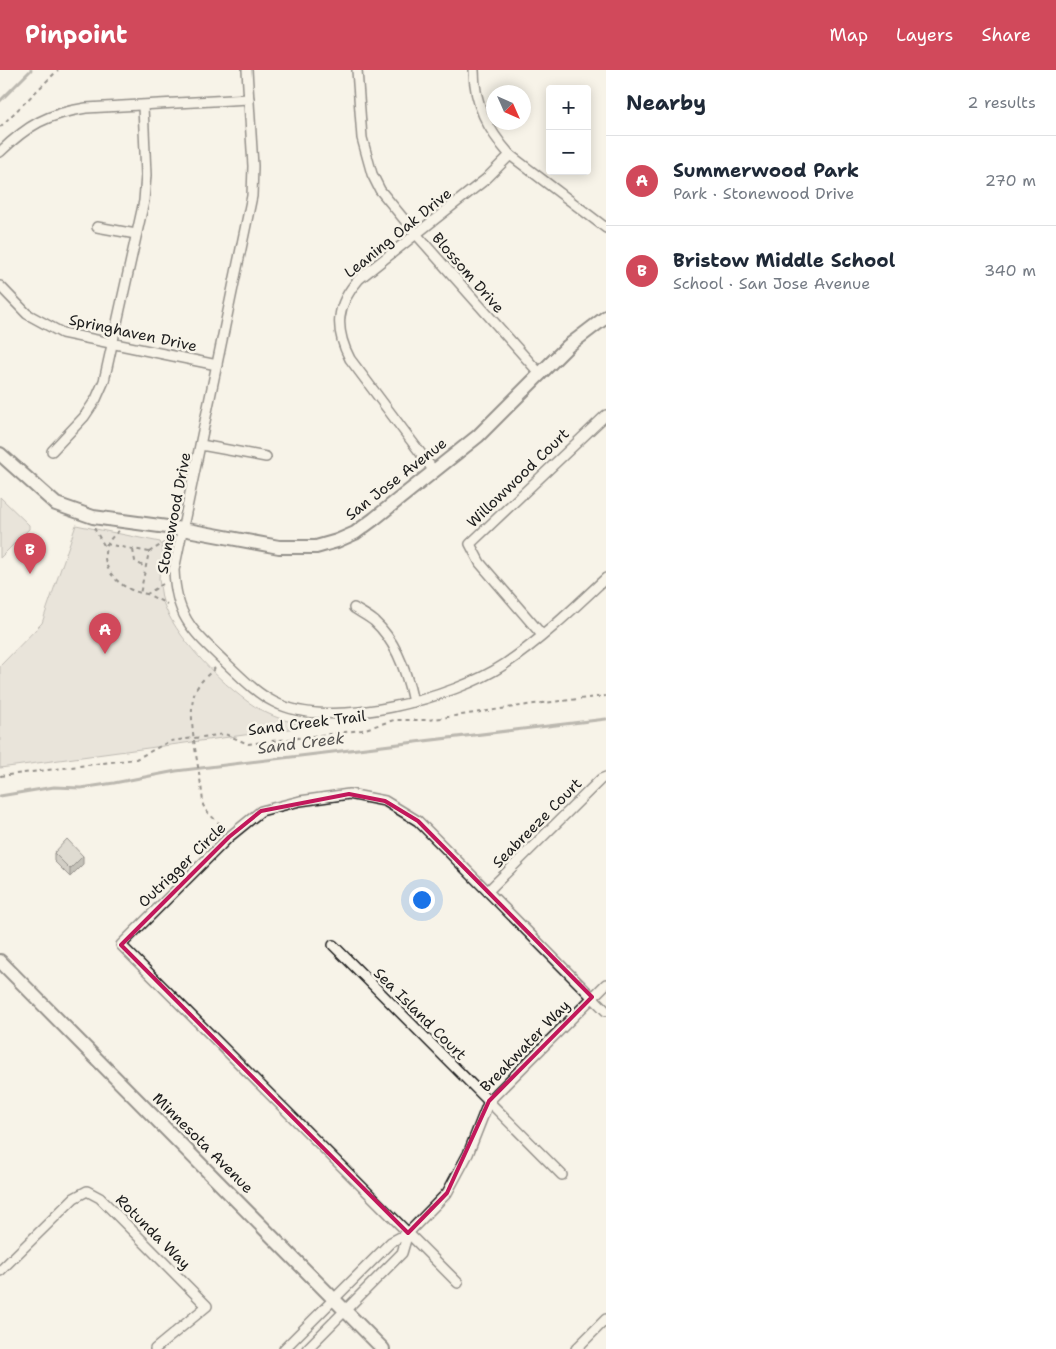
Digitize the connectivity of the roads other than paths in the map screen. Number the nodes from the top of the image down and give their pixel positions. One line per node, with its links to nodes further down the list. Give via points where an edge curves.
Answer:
1 (247, 70): 4 (street, Stonewood Drive)
2 (357, 70): 11 (street, Blossom Drive, via 360,124 372,174 385,196)
3 (474, 70): 7 (street, via 479,107 486,124)
4 (249, 99): 5 (street); 15 (street, Stonewood Drive, via 252,196)
5 (143, 106): 6 (street, via 61,112 37,121); 10 (street, via 146,175)
6 (0, 152)
7 (510, 155): 9 (street); 11 (street, Leaning Oak Drive, via 486,180)
8 (97, 227): 10 (street)
9 (606, 228)
10 (136, 234): 14 (street)
11 (416, 234): 16 (street, Blossom Drive); 22 (street, Leaning Oak Drive, via 359,279 348,292 341,309 339,328 350,358)
12 (2, 293): 14 (street, Springhaven Drive, via 27,314 62,333)
13 (606, 317): 16 (street, San Jose Avenue, via 586,330)
14 (114, 343): 15 (street, Springhaven Drive); 19 (street, via 96,399)
15 (217, 365): 18 (street, Stonewood Drive)
16 (541, 375): 22 (street, San Jose Avenue, via 478,436)
17 (606, 415): 26 (street, Willowwood Court, via 470,544 480,563)
18 (201, 446): 21 (street); 23 (street, Stonewood Drive)
19 (52, 451)
20 (0, 454): 23 (street, San Jose Avenue, via 56,504 93,517)
21 (266, 457)
22 (434, 471): 23 (street, San Jose Avenue, via 355,533 316,547 278,547)
23 (182, 529): 27 (street, Stonewood Drive, via 174,570 178,605 189,626 256,692 283,706 323,715)
24 (606, 578): 26 (street, Stonewood Drive)
25 (354, 608): 27 (street, via 374,621 390,643 403,664)
26 (542, 635): 27 (street, Stonewood Drive, via 504,665 476,681)
27 (413, 702)
28 (606, 777): 29 (street, Seabreeze Court)
29 (488, 891): 33 (street, Outrigger Circle); 37 (street, Outrigger Circle, via 418,821 385,801 349,794 300,801 261,812 232,835 121,945)
30 (333, 945): 35 (street, Sea Island Court)
31 (0, 961): 40 (street, Minnesota Avenue)
32 (606, 984): 33 (street, Breakwater Way)
33 (592, 997): 34 (street, Outrigger Circle); 35 (street, Breakwater Way)
34 (606, 1011)
35 (489, 1101): 36 (street, Sea Island Court); 37 (street, Breakwater Way, via 468,1154 447,1192)
36 (562, 1175)
37 (408, 1233): 39 (street); 40 (street, Breakwater Way, via 391,1242); 41 (street, Breakwater Way, via 402,1253)
38 (0, 1271): 43 (street, Rotunda Way, via 74,1198 87,1191 100,1198 207,1306)
39 (458, 1284)
40 (335, 1300): 41 (street, Minnesota Avenue); 44 (street, Breakwater Way)
41 (346, 1311): 45 (street, Breakwater Way); 46 (street, Minnesota Avenue)
42 (606, 1319): 47 (street)
43 (155, 1349)
44 (284, 1349)
45 (307, 1349)
46 (383, 1349)
47 (576, 1349)

